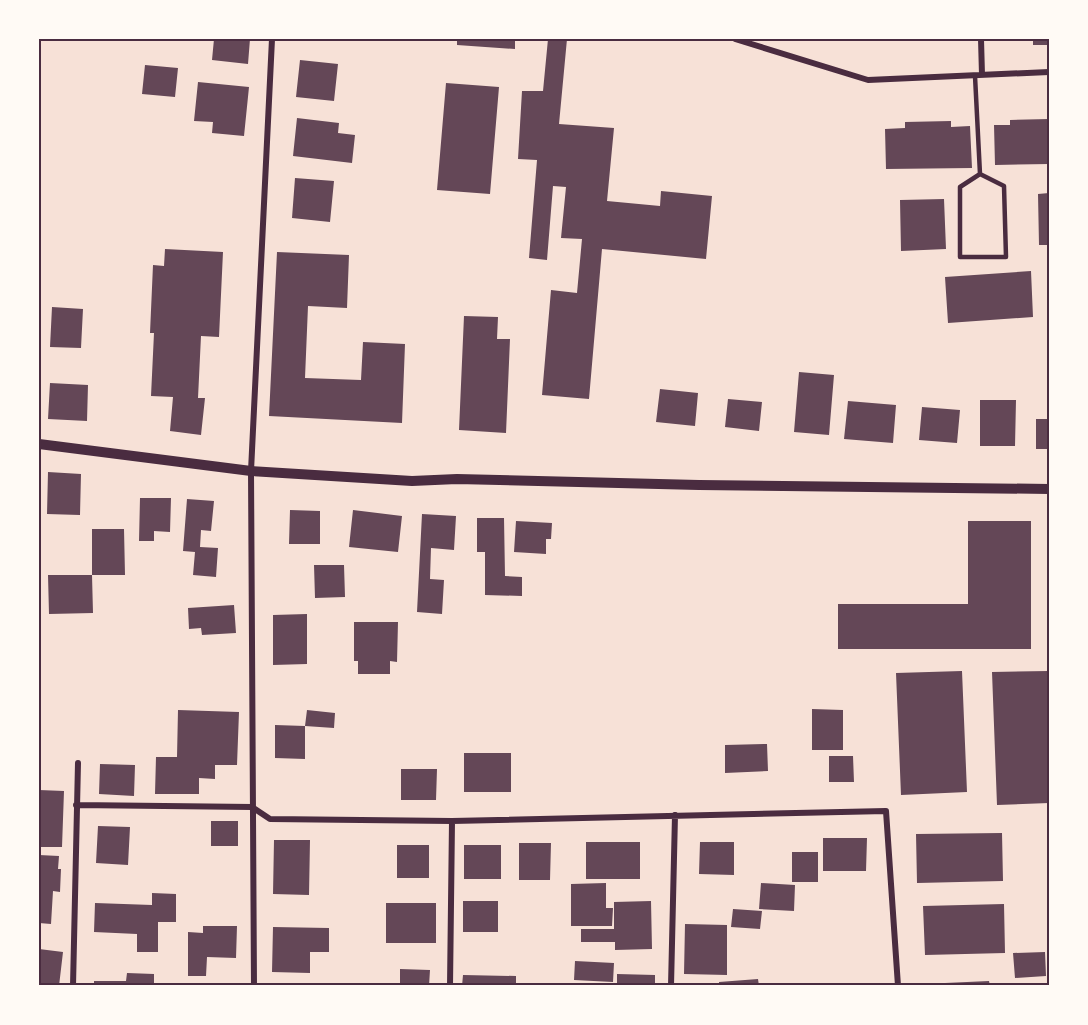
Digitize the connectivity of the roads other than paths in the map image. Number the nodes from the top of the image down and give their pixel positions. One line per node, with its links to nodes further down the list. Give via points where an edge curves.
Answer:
1 (272, 39): 9 (street)
2 (735, 39): 6 (street, via 868,80)
3 (981, 39): 5 (street)
4 (1049, 72): 5 (street)
5 (982, 75): 6 (street)
6 (975, 76): 7 (lane)
7 (980, 174): 7 (lane, via 960,187 960,257 1006,257 1004,186)
8 (39, 444): 9 (street)
9 (251, 471): 10 (street, via 412,481); 13 (street)
10 (1049, 489)
11 (78, 763): 12 (street)
12 (76, 805): 13 (street); 16 (street)
13 (252, 807): 15 (street, via 270,819); 17 (street)
14 (675, 815): 15 (street); 19 (street); 20 (street, via 886,811)
15 (452, 821): 18 (street)
16 (72, 986)
17 (254, 986)
18 (450, 986)
19 (671, 986)
20 (898, 986)

